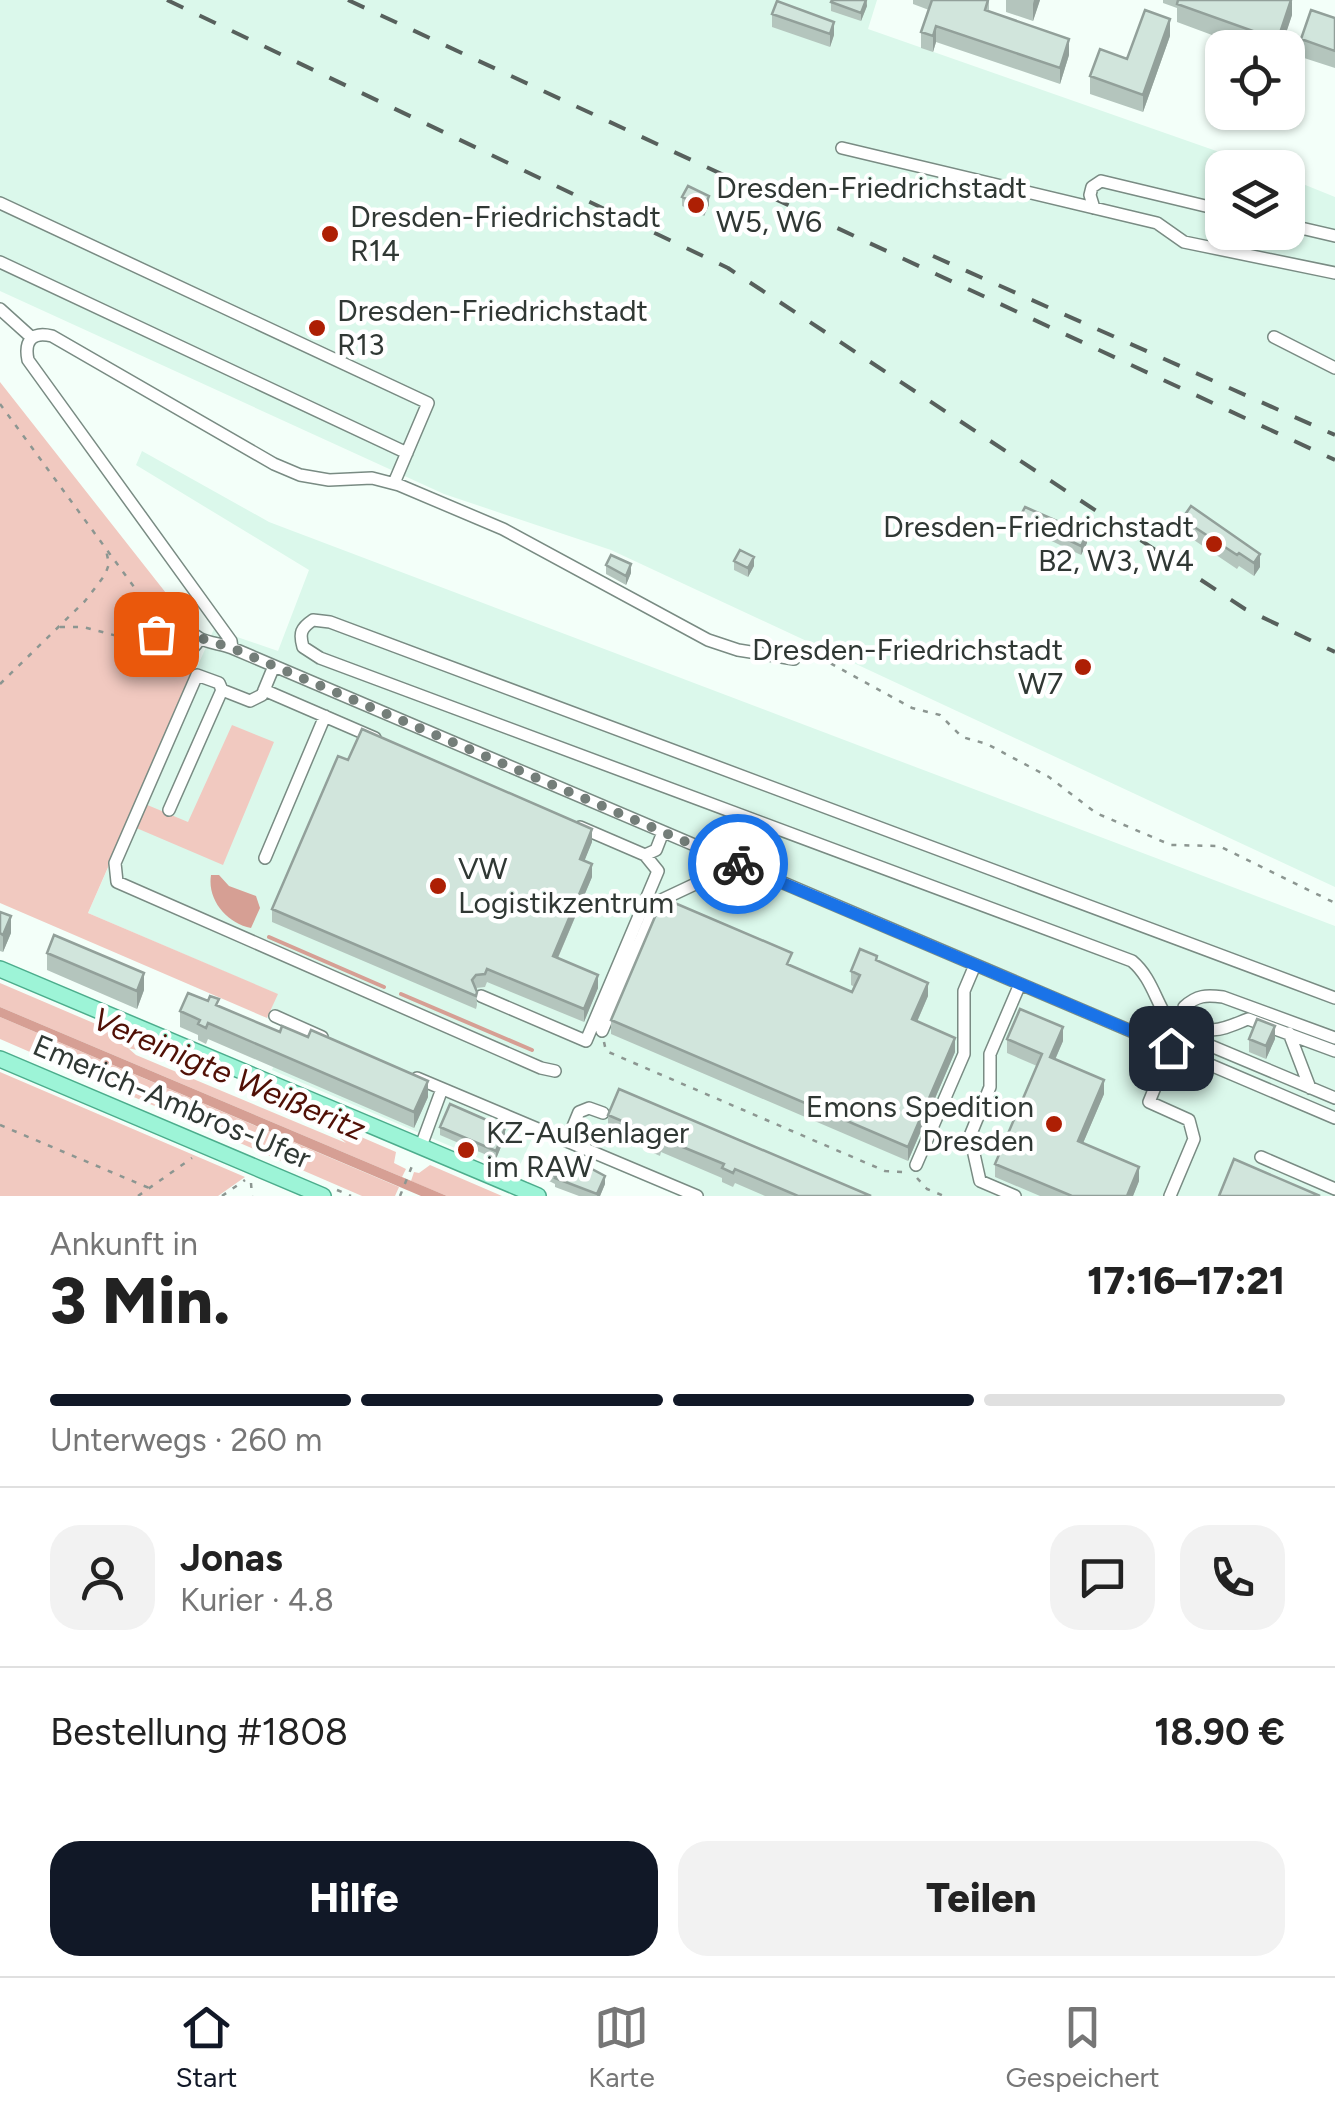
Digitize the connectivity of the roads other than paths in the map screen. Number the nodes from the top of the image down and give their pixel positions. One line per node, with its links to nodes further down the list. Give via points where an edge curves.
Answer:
1 (842, 148): 4 (street)
2 (0, 204): 13 (street, via 428,403)
3 (1205, 206): 4 (street, via 1102,182 1092,187)
4 (1094, 208): 8 (street, via 1157,223 1184,242)
5 (1305, 229): 6 (street)
6 (1335, 236)
7 (0, 262): 13 (street)
8 (1335, 273)
9 (0, 309): 10 (street)
10 (30, 337): 14 (street, via 52,336 300,475); 16 (street, via 28,360)
11 (1274, 337): 12 (street)
12 (1334, 366)
13 (406, 453): 14 (street)
14 (394, 483): 17 (street, via 503,529 708,640)
15 (200, 638): 15 (street, via 175,624 163,626 154,643 175,658); 16 (street)
16 (232, 648): 18 (street)
17 (794, 659)
18 (274, 666): 20 (street); 25 (street)
19 (222, 690): 20 (street, via 250,701); 23 (street); 42 (street, via 197,675 114,863 116,882)
20 (264, 690): 21 (street)
21 (324, 716): 22 (street); 28 (street)
22 (396, 747)
23 (169, 810)
24 (574, 824): 26 (street)
25 (664, 832): 26 (street, via 656,850); 27 (street)
26 (645, 855): 32 (street, via 658,872 586,1041)
27 (718, 855): 29 (street); 35 (street, via 708,878 657,902)
28 (265, 858)
29 (975, 965): 31 (street); 52 (street, via 964,991 964,1054)
30 (0, 969): 50 (main road, Emerich-Ambros-Ufer)
31 (1020, 984): 39 (street); 57 (street, via 990,1054 990,1086 970,1136 980,1181)
32 (481, 996)
33 (1335, 998): 45 (street, via 330,622 303,626 303,647 320,658 1132,961 1180,1033)
34 (276, 1016): 38 (street)
35 (602, 1030)
36 (1288, 1033): 37 (street, via 1248,1019 1219,1031 1200,1028 1184,1007 1204,995 1222,997); 40 (street); 45 (street)
37 (1335, 1038)
38 (342, 1045)
39 (1171, 1048): 48 (street); 58 (street, via 1148,1102 1189,1120 1194,1139)
40 (1335, 1051)
41 (0, 1059): 54 (main road, Emerich-Ambros-Ufer)
42 (555, 1071)
43 (409, 1074): 44 (street)
44 (442, 1088): 49 (street); 50 (street)
45 (1310, 1088): 46 (street)
46 (1335, 1098)
47 (603, 1113): 49 (street, via 579,1112)
48 (1335, 1118)
49 (567, 1141): 56 (street)
50 (418, 1152): 55 (main road, Emerich-Ambros-Ufer)
51 (1261, 1157): 53 (street)
52 (916, 1165)
53 (1335, 1189)
54 (323, 1196)
55 (538, 1196)
56 (697, 1196)
57 (1015, 1196)
58 (1170, 1196)

